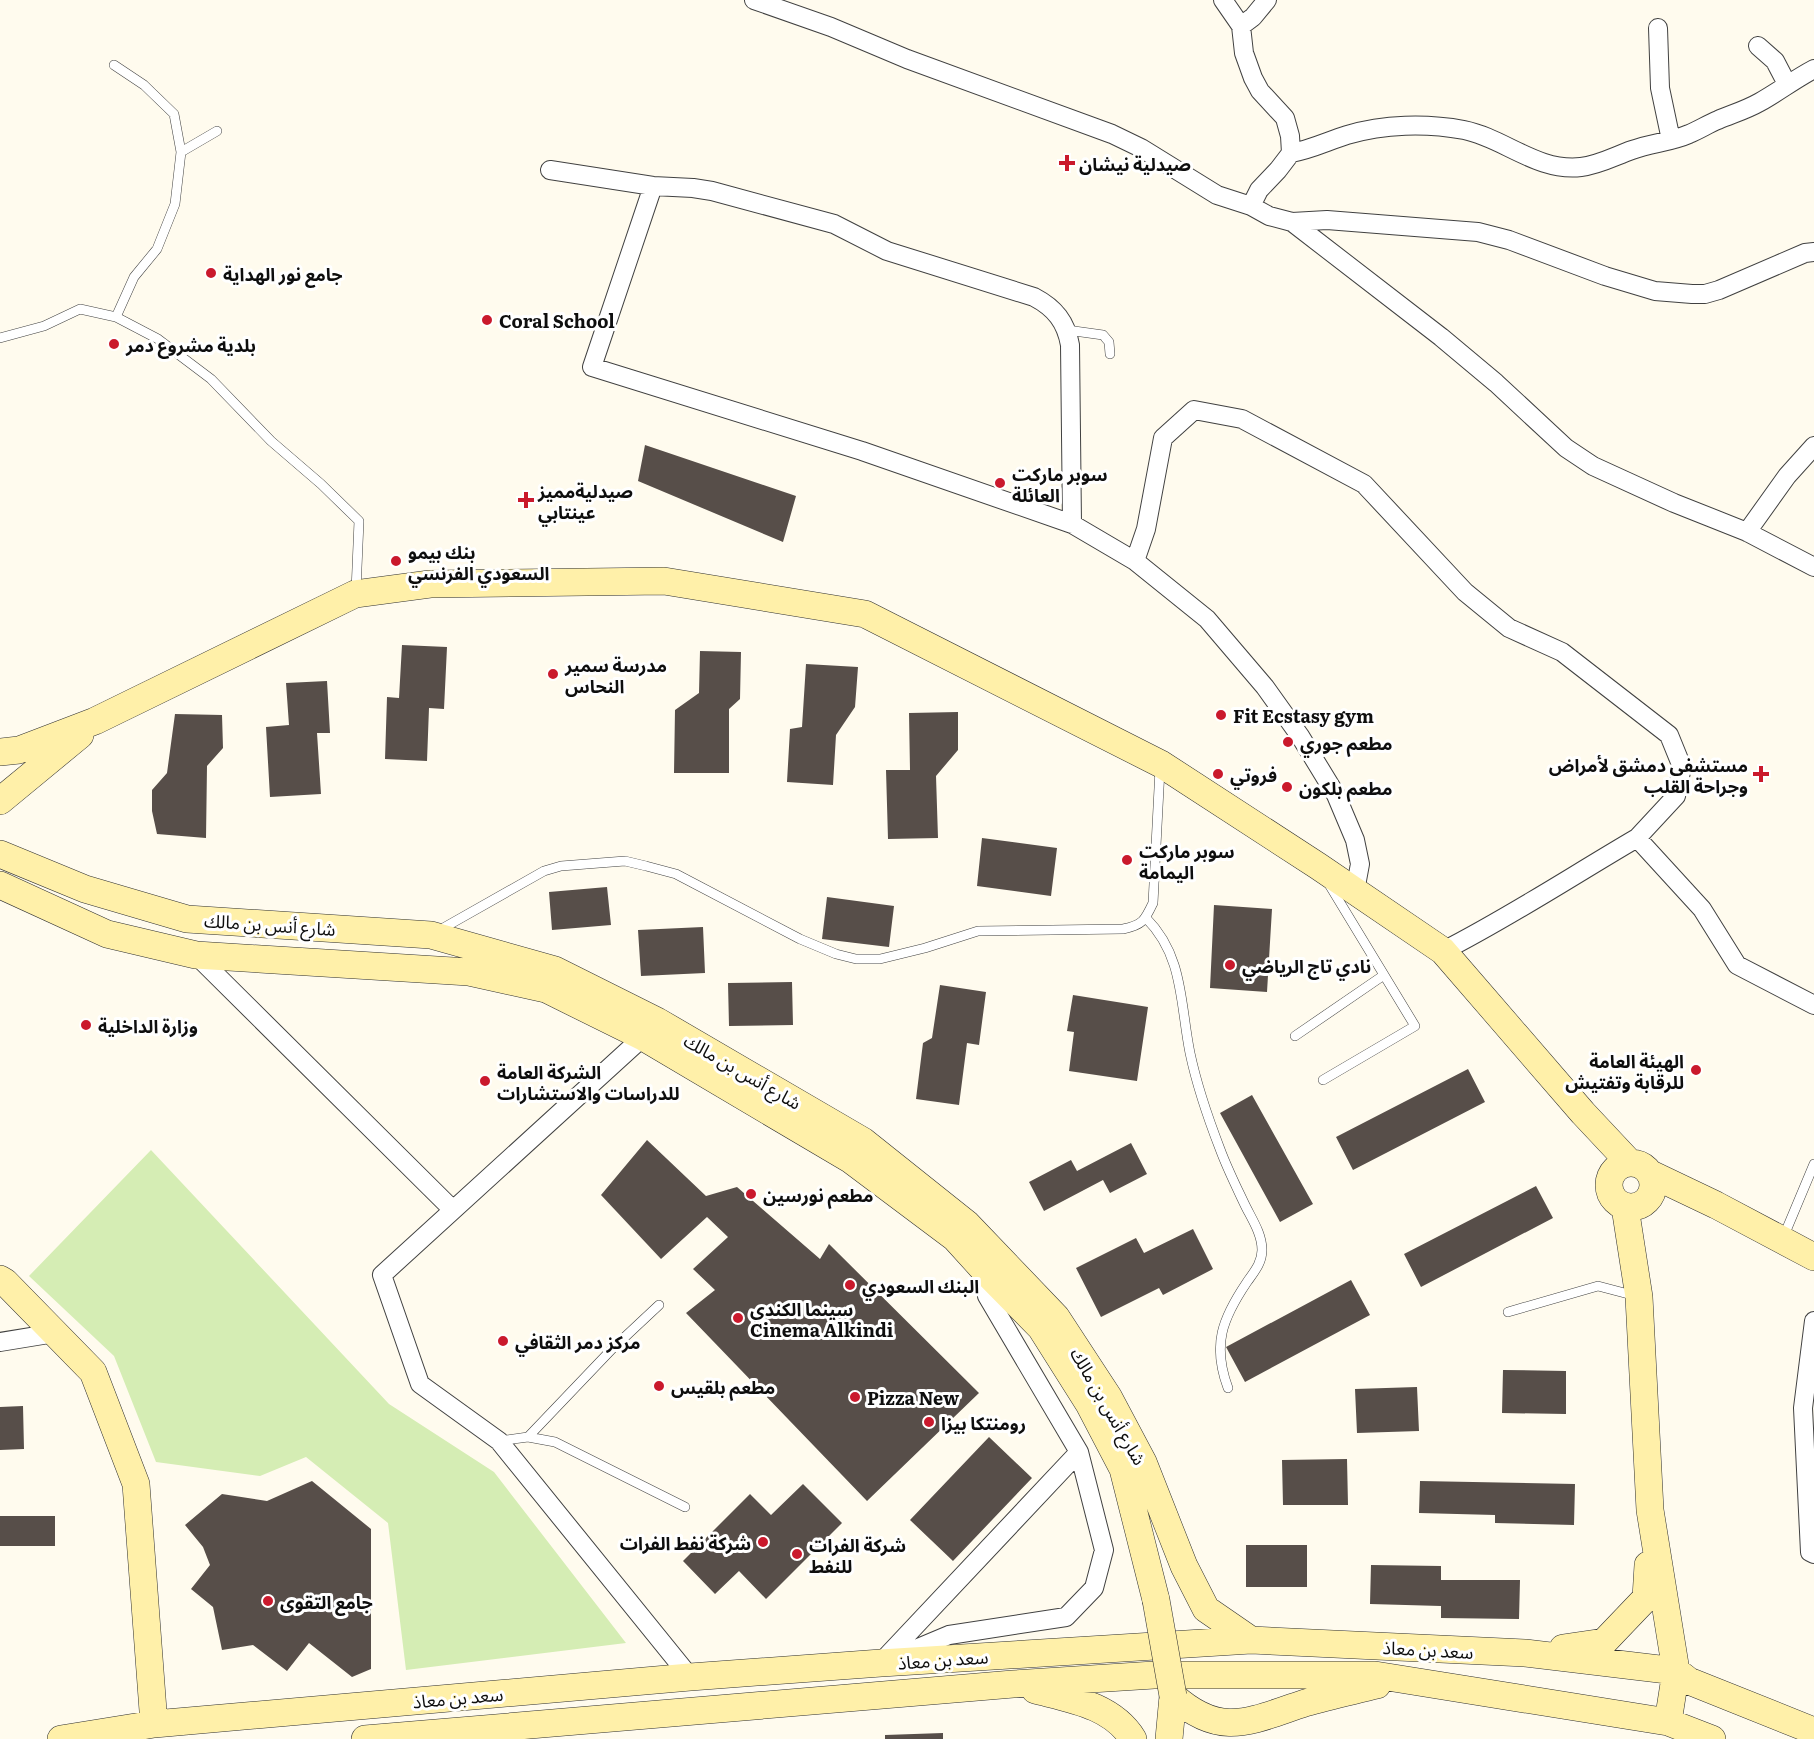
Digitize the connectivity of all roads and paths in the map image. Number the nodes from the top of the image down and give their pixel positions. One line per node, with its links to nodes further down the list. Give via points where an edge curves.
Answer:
1 (754, 0): 16 (street, via 1112,134 1217,195)
2 (1223, 0): 4 (street)
3 (1267, 0): 4 (street)
4 (1242, 26): 13 (street, via 1244,53 1252,78 1284,118)
5 (1658, 28): 11 (street, via 1660,88)
6 (1758, 46): 9 (street, via 1775,61)
7 (114, 65): 12 (lane, via 144,85 174,114)
8 (1814, 69): 9 (street)
9 (1787, 84): 11 (street, via 1742,112)
10 (217, 131): 12 (lane)
11 (1671, 140): 13 (street, via 1603,162 1563,167 1466,131 1410,125 1350,134)
12 (180, 152): 19 (lane, via 176,204 157,249 134,277)
13 (1291, 153): 16 (street, via 1259,190)
14 (550, 170): 15 (street)
15 (653, 186): 20 (street, via 712,191 834,224 887,251 1034,297 1054,310); 24 (street, via 592,367 862,451)
16 (1251, 206): 17 (street)
17 (1292, 222): 18 (street, via 1327,220 1478,232 1655,291 1692,294 1719,290); 25 (street, via 1441,337 1566,448 1634,486)
18 (1814, 252)
19 (116, 318): 21 (lane, via 80,309 44,326); 28 (lane, via 158,339 211,379 270,441 358,521)
20 (1067, 330): 22 (lane, via 1103,335 1109,342); 24 (street)
21 (0, 338)
22 (1110, 354)
23 (1814, 446): 25 (street)
24 (1072, 524): 26 (street)
25 (1747, 532): 27 (street)
26 (1135, 561): 33 (street, via 1146,529 1163,438 1194,410 1242,419 1310,454 1364,484 1465,592 1509,628 1563,652 1669,735 1682,767 1676,796); 37 (street, via 1207,619 1300,736 1336,795 1354,840 1360,864)
27 (1814, 567)
28 (356, 594): 29 (main road); 31 (main road, via 430,584 664,581 865,614)
29 (95, 722): 30 (main road, via 19,750); 32 (main road)
30 (0, 752)
31 (1161, 764): 35 (main road); 38 (lane, via 1153,903)
32 (0, 801)
33 (1637, 838): 40 (street); 43 (street, via 1702,909 1737,965)
34 (0, 854): 39 (main road, شارع أنس بن مالك, via 85,889 187,919)
35 (1318, 866): 37 (main road); 42 (lane)
36 (4, 889): 41 (main road, شارع أنس بن مالك, via 107,934)
37 (1355, 891): 40 (main road)
38 (1146, 918): 39 (lane, via 1138,926 1123,929 978,931 880,959 856,959 800,939 676,874 624,861 544,871); 60 (lane, via 1172,953 1199,1089 1223,1156 1262,1243 1259,1264 1233,1302 1222,1329 1220,1359)
39 (430, 935): 67 (main road, شارع أنس بن مالك, via 555,970 657,1021 863,1141 967,1224 1056,1317 1143,1462 1184,1566 1206,1609)
40 (1443, 951): 48 (main road, via 1583,1113)
41 (196, 955): 45 (main road, شارع أنس بن مالك, via 469,972 546,989); 49 (street)
42 (1384, 975): 44 (lane); 46 (lane, via 1415,1026)
43 (1814, 1005)
44 (1295, 1036)
45 (643, 1037): 49 (street); 52 (main road, شارع أنس بن مالك, via 850,1160 955,1238)
46 (1323, 1080)
47 (1814, 1164): 50 (lane)
48 (1633, 1184): 50 (main road, via 1716,1205); 54 (main road)
49 (452, 1209): 62 (street, via 382,1275 420,1384)
50 (1782, 1240): 51 (main road)
51 (1814, 1257)
52 (984, 1270): 63 (street, via 987,1296); 74 (main road, شارع أنس بن مالك, bridge, via 1041,1328 1123,1469 1156,1600)
53 (0, 1279): 58 (main road)
54 (1639, 1297): 56 (lane, via 1598,1286); 65 (main road)
55 (659, 1305): 61 (lane)
56 (1508, 1312)
57 (1814, 1321): 66 (street, via 1803,1408 1810,1552)
58 (55, 1333): 59 (street); 76 (main road, via 93,1372 136,1484)
59 (0, 1342)
60 (1228, 1388)
61 (528, 1437): 62 (lane); 64 (lane, via 555,1442)
62 (499, 1442): 71 (street)
63 (1079, 1452): 69 (street); 69 (street, via 1104,1550 1094,1588 1066,1617 949,1635)
64 (686, 1507)
65 (1650, 1510): 68 (main road, via 1646,1599 1604,1642); 70 (main road)
66 (1814, 1554)
67 (1251, 1640): 68 (main road, سعد بن معاذ); 69 (main road, سعد بن معاذ)
68 (1525, 1653): 70 (main road, سعد بن معاذ)
69 (881, 1663): 71 (main road, سعد بن معاذ)
70 (1676, 1671): 75 (main road); 78 (main road, سعد بن معاذ, via 1689,1681)
71 (690, 1677): 76 (main road, سعد بن معاذ)
72 (1405, 1678): 73 (main road, سعد بن معاذ, via 1154,1675); 75 (main road, سعد بن معاذ); 77 (main road, via 1308,1702)
73 (1013, 1684): 80 (main road, سعد بن معاذ); 81 (main road, via 1100,1709 1116,1719)
74 (1173, 1696): 77 (main road, via 1188,1711 1224,1724); 82 (main road, شارع أنس بن مالك)
75 (1668, 1722): 83 (main road, سعد بن معاذ)
76 (154, 1724): 79 (main road, سعد بن معاذ)
77 (1232, 1731)
78 (1814, 1731)
79 (61, 1739)
80 (365, 1739)
81 (1132, 1739)
82 (1169, 1739)
83 (1712, 1739)

